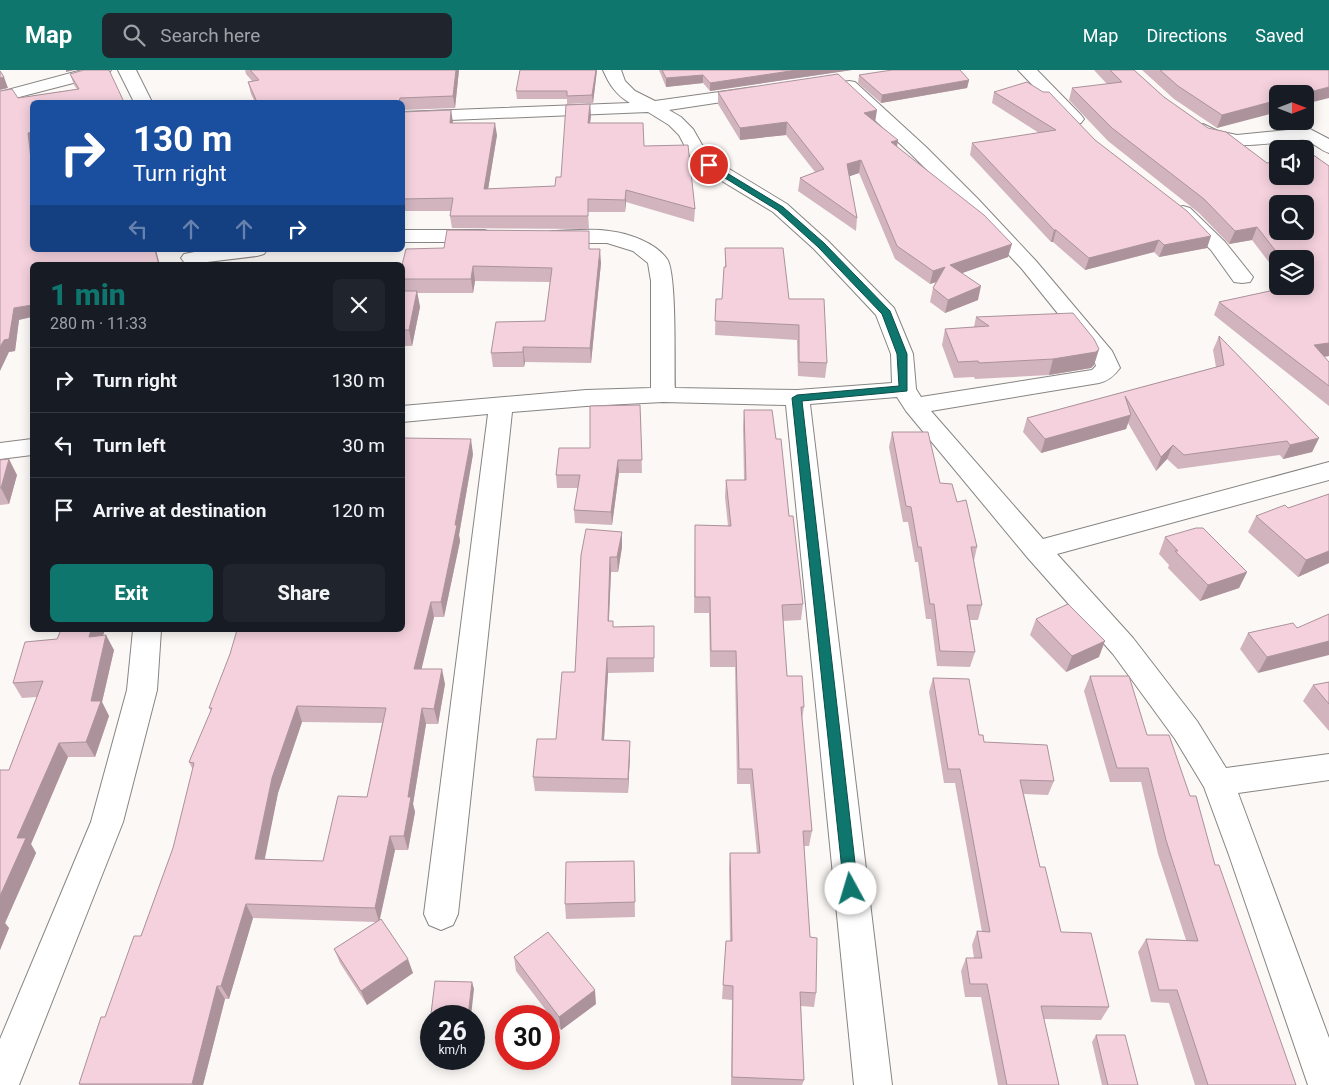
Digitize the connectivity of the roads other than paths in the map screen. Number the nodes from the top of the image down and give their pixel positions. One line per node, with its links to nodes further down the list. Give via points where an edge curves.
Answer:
1 (102, 70): 7 (street)
2 (127, 70): 8 (street)
3 (612, 70): 9 (street, via 617,82 629,95)
4 (1027, 70): 12 (street)
5 (844, 79): 22 (street, via 1029,265 1104,356 1108,368 1099,376)
6 (775, 89): 9 (street)
7 (0, 97)
8 (142, 100)
9 (652, 107): 10 (street); 22 (street, via 687,133 697,152 709,165 780,208 886,313 902,354)
10 (405, 117)
11 (1186, 117): 13 (street, via 1223,139 1251,141 1308,134)
12 (1087, 132)
13 (1329, 147)
14 (1167, 200): 20 (street, via 1191,218)
15 (405, 236): 16 (street)
16 (503, 236)
17 (532, 236): 21 (street, via 609,237 640,247 658,261 662,280)
18 (240, 252): 19 (street)
19 (191, 258)
20 (1242, 277)
21 (663, 395): 23 (street); 24 (street)
22 (909, 397): 23 (street); 29 (street)
23 (797, 398): 36 (street)
24 (501, 406): 25 (street); 33 (street)
25 (405, 414)
26 (30, 447): 27 (street)
27 (0, 451)
28 (1329, 471): 29 (street)
29 (1037, 550): 32 (street, via 1123,646 1186,730)
30 (147, 632): 35 (street, via 142,690 107,822)
31 (1329, 767): 32 (street)
32 (1218, 782): 34 (street)
33 (441, 914)
34 (1318, 1026): 37 (street)
35 (0, 1085)
36 (873, 1085)
37 (1327, 1085)

